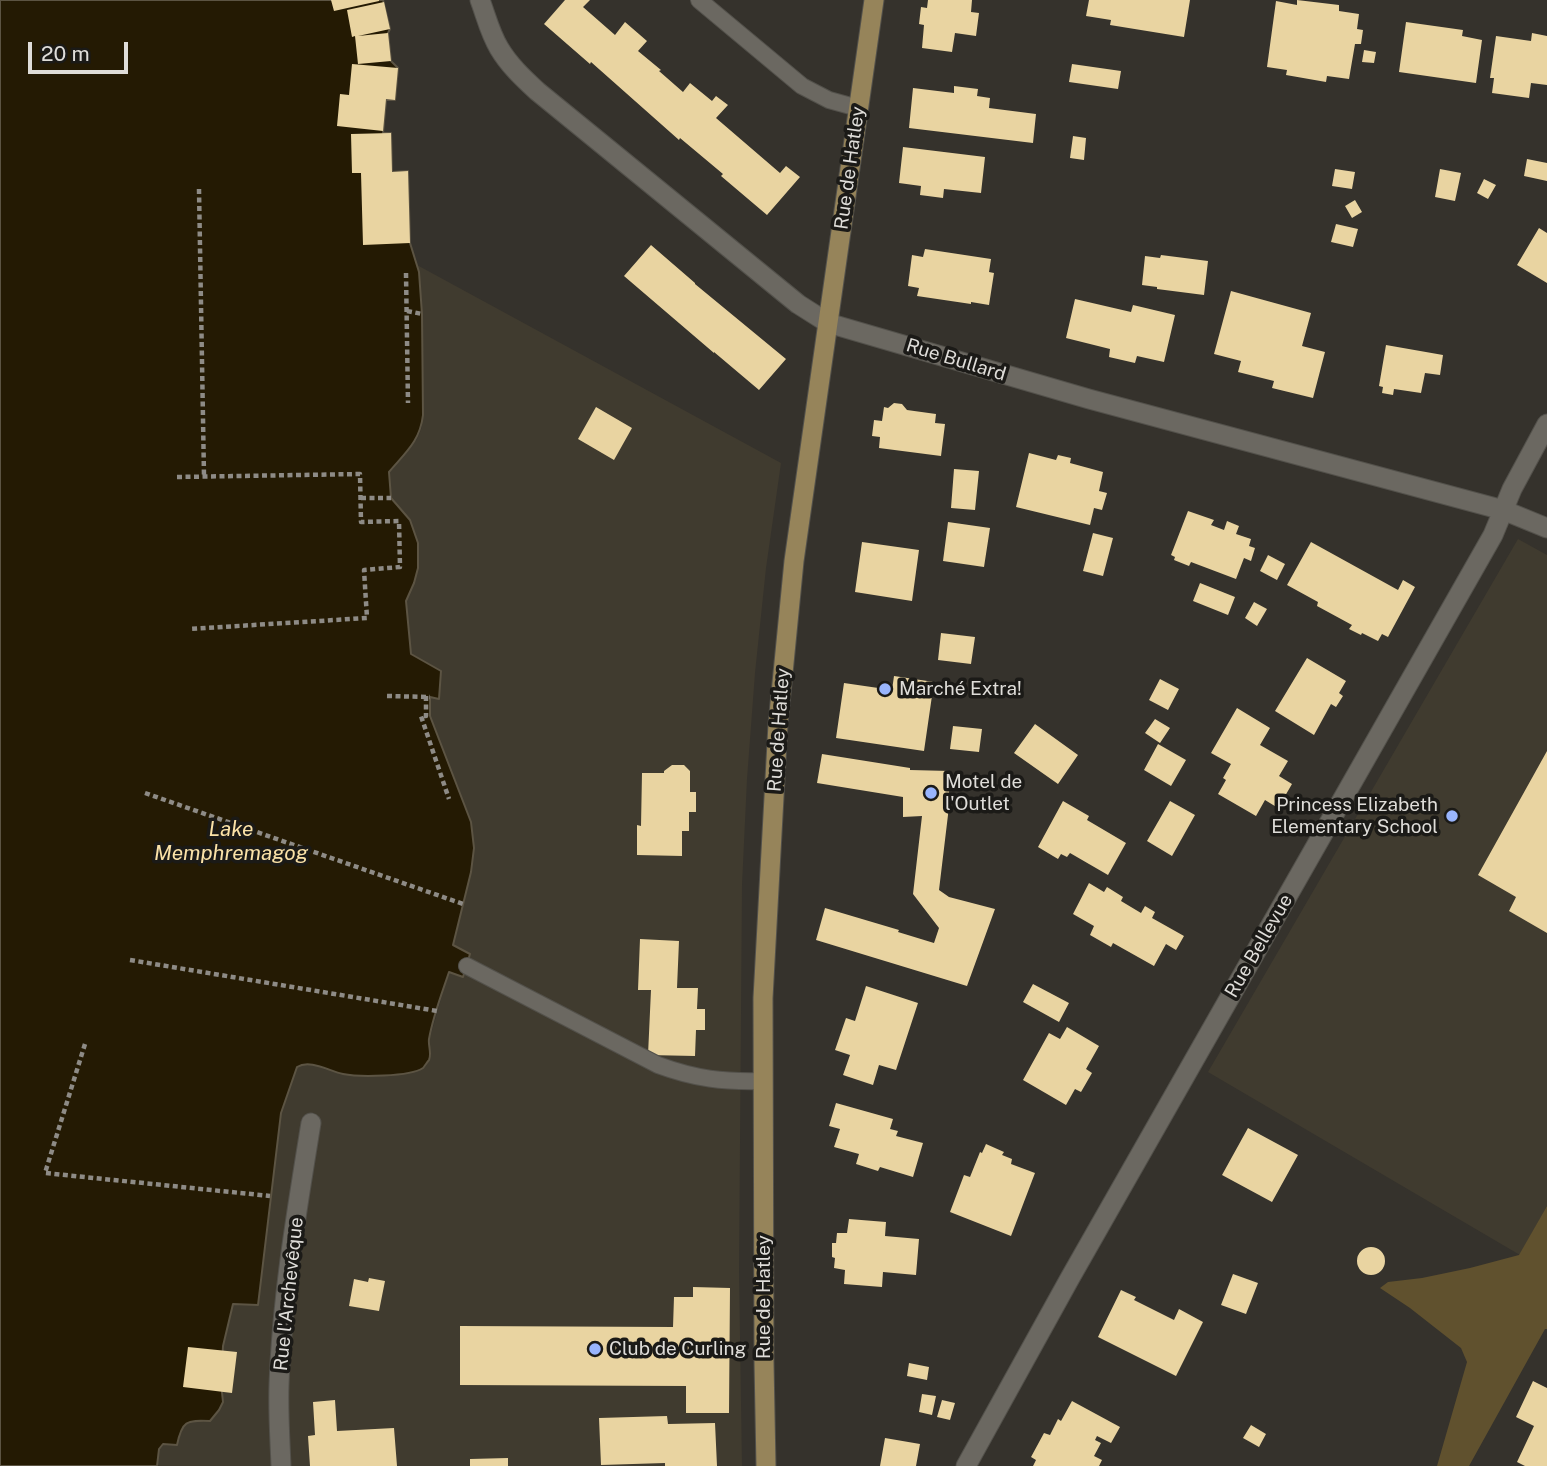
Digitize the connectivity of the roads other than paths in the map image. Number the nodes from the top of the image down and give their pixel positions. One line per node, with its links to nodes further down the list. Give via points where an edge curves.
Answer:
1 (480, 0): 5 (street, Rue Bullard, via 499,48 537,91 798,304)
2 (699, 0): 4 (lane, via 803,86 828,100)
3 (874, 0): 4 (main road, Rue de Hatley)
4 (858, 108): 5 (main road, Rue de Hatley)
5 (828, 323): 7 (street, Rue Bullard, via 1089,399); 10 (main road, Rue de Hatley, via 794,561 778,724)
6 (1547, 424): 7 (street, Rue Bellevue)
7 (1503, 510): 8 (street, Rue Bullard); 14 (street, Rue Bellevue, via 1493,535)
8 (1547, 528)
9 (467, 967): 10 (lane, via 658,1065 718,1081)
10 (763, 1081): 13 (main road, Rue de Hatley)
11 (312, 1123): 12 (street, Rue l'Archevêque, via 282,1335)
12 (281, 1466)
13 (766, 1466)
14 (966, 1466)

